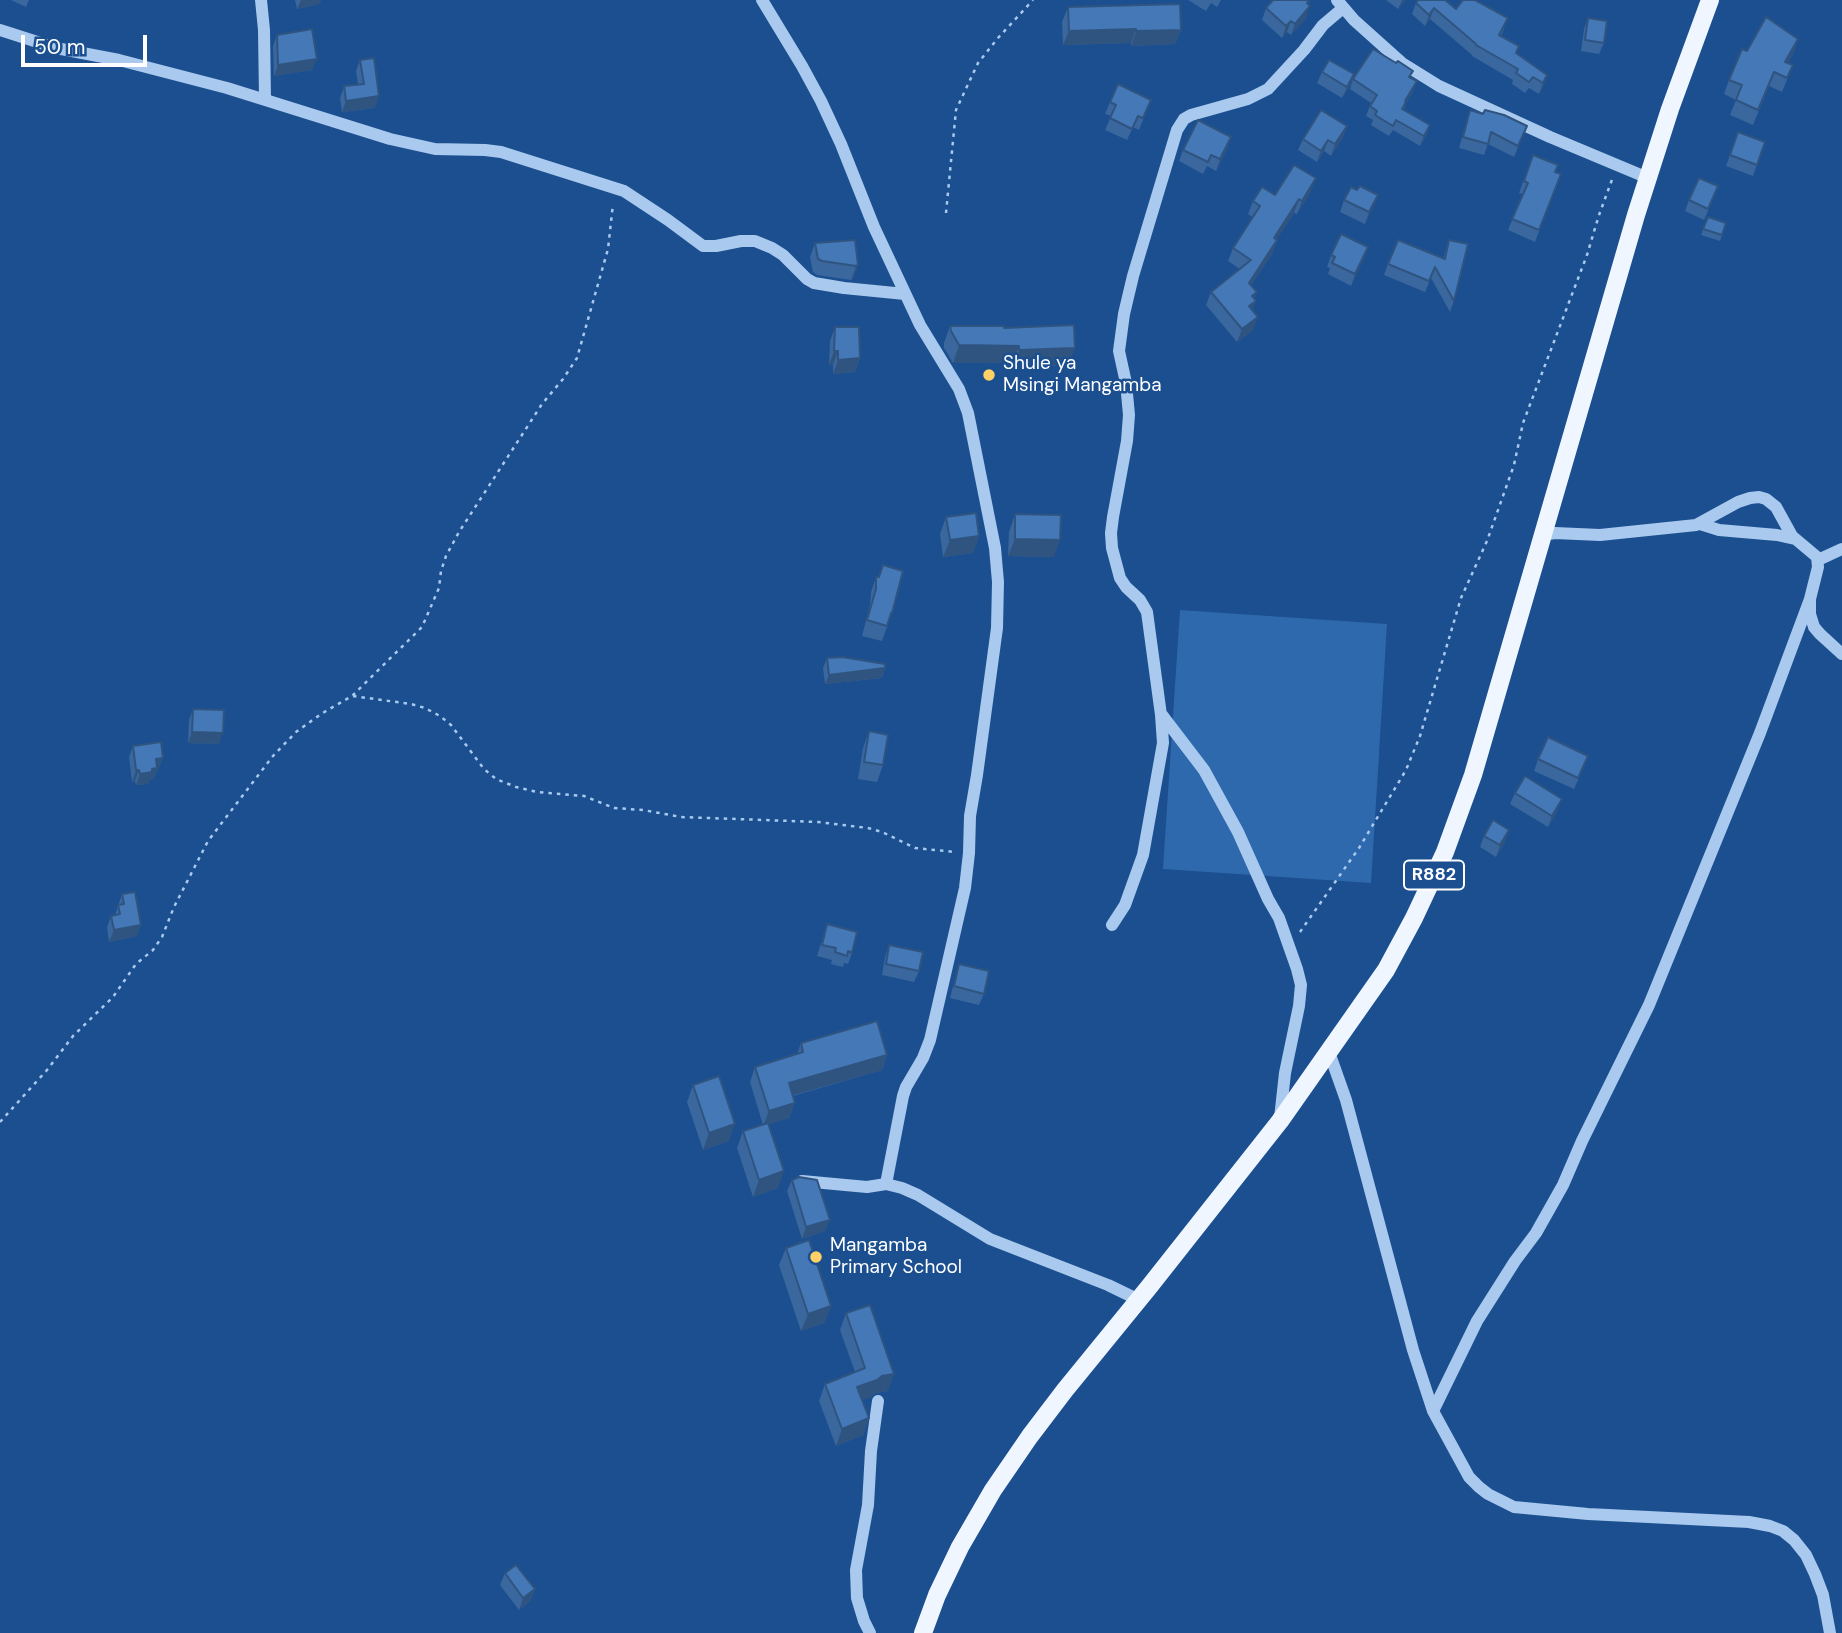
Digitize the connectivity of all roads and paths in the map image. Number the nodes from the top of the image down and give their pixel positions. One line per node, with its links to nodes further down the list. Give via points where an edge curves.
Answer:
1 (261, 0): 7 (street)
2 (762, 0): 12 (street, via 821,101)
3 (1032, 0): 11 (path, via 978,63 956,110)
4 (1710, 0): 9 (main road, R882)
5 (1340, 4): 8 (street, via 1378,43 1438,86); 21 (street, via 1268,89 1184,119 1133,276 1119,351 1129,415 1112,548 1120,578 1147,612)
6 (0, 30): 7 (street)
7 (265, 99): 10 (street, via 390,139 435,149 501,152)
8 (1619, 165): 9 (street); 24 (path, via 1523,424 1487,541 1461,598 1406,770 1359,848)
9 (1648, 178): 14 (main road, R882)
10 (615, 187): 12 (street, via 702,246 755,241 772,247 814,283); 20 (path, via 608,249 577,358 459,531 422,626)
11 (946, 213)
12 (905, 294): 22 (street, via 968,413 995,548 997,628 970,816)
13 (1700, 524): 14 (street, via 1600,535); 15 (street); 15 (street, via 1738,502 1759,497 1776,507)
14 (1542, 535): 25 (main road, R882, via 1473,775 1445,852 1387,970)
15 (1795, 539): 17 (street)
16 (1842, 549): 17 (street)
17 (1818, 559): 18 (street)
18 (1810, 599): 19 (street, via 1814,627); 32 (street, via 1649,1005 1563,1185 1477,1321)
19 (1842, 654)
20 (352, 696): 22 (path, via 411,704 432,712 451,725 484,769 516,787 681,817 868,828 915,848); 27 (path, via 296,732 273,756 208,841 153,950)
21 (1161, 715): 23 (street, via 1163,743 1143,855 1125,905); 24 (street, via 1204,770 1233,822)
22 (969, 853): 29 (street, via 930,1040 903,1096)
23 (1112, 925)
24 (1289, 947): 26 (street, via 1301,985)
25 (1329, 1052): 26 (main road, R882); 32 (street)
26 (1280, 1121): 30 (main road, R882)
27 (0, 1122)
28 (799, 1181): 29 (street, via 867,1187)
29 (886, 1184): 30 (street, via 918,1195 990,1239)
30 (1139, 1300): 34 (main road, R882, via 1065,1390 993,1490 960,1547)
31 (877, 1401): 33 (street, via 868,1505 856,1570 857,1598)
32 (1433, 1411): 35 (street, via 1469,1477 1488,1494 1514,1507 1749,1522 1783,1531 1811,1564)
33 (870, 1633)
34 (923, 1633)
35 (1830, 1633)

